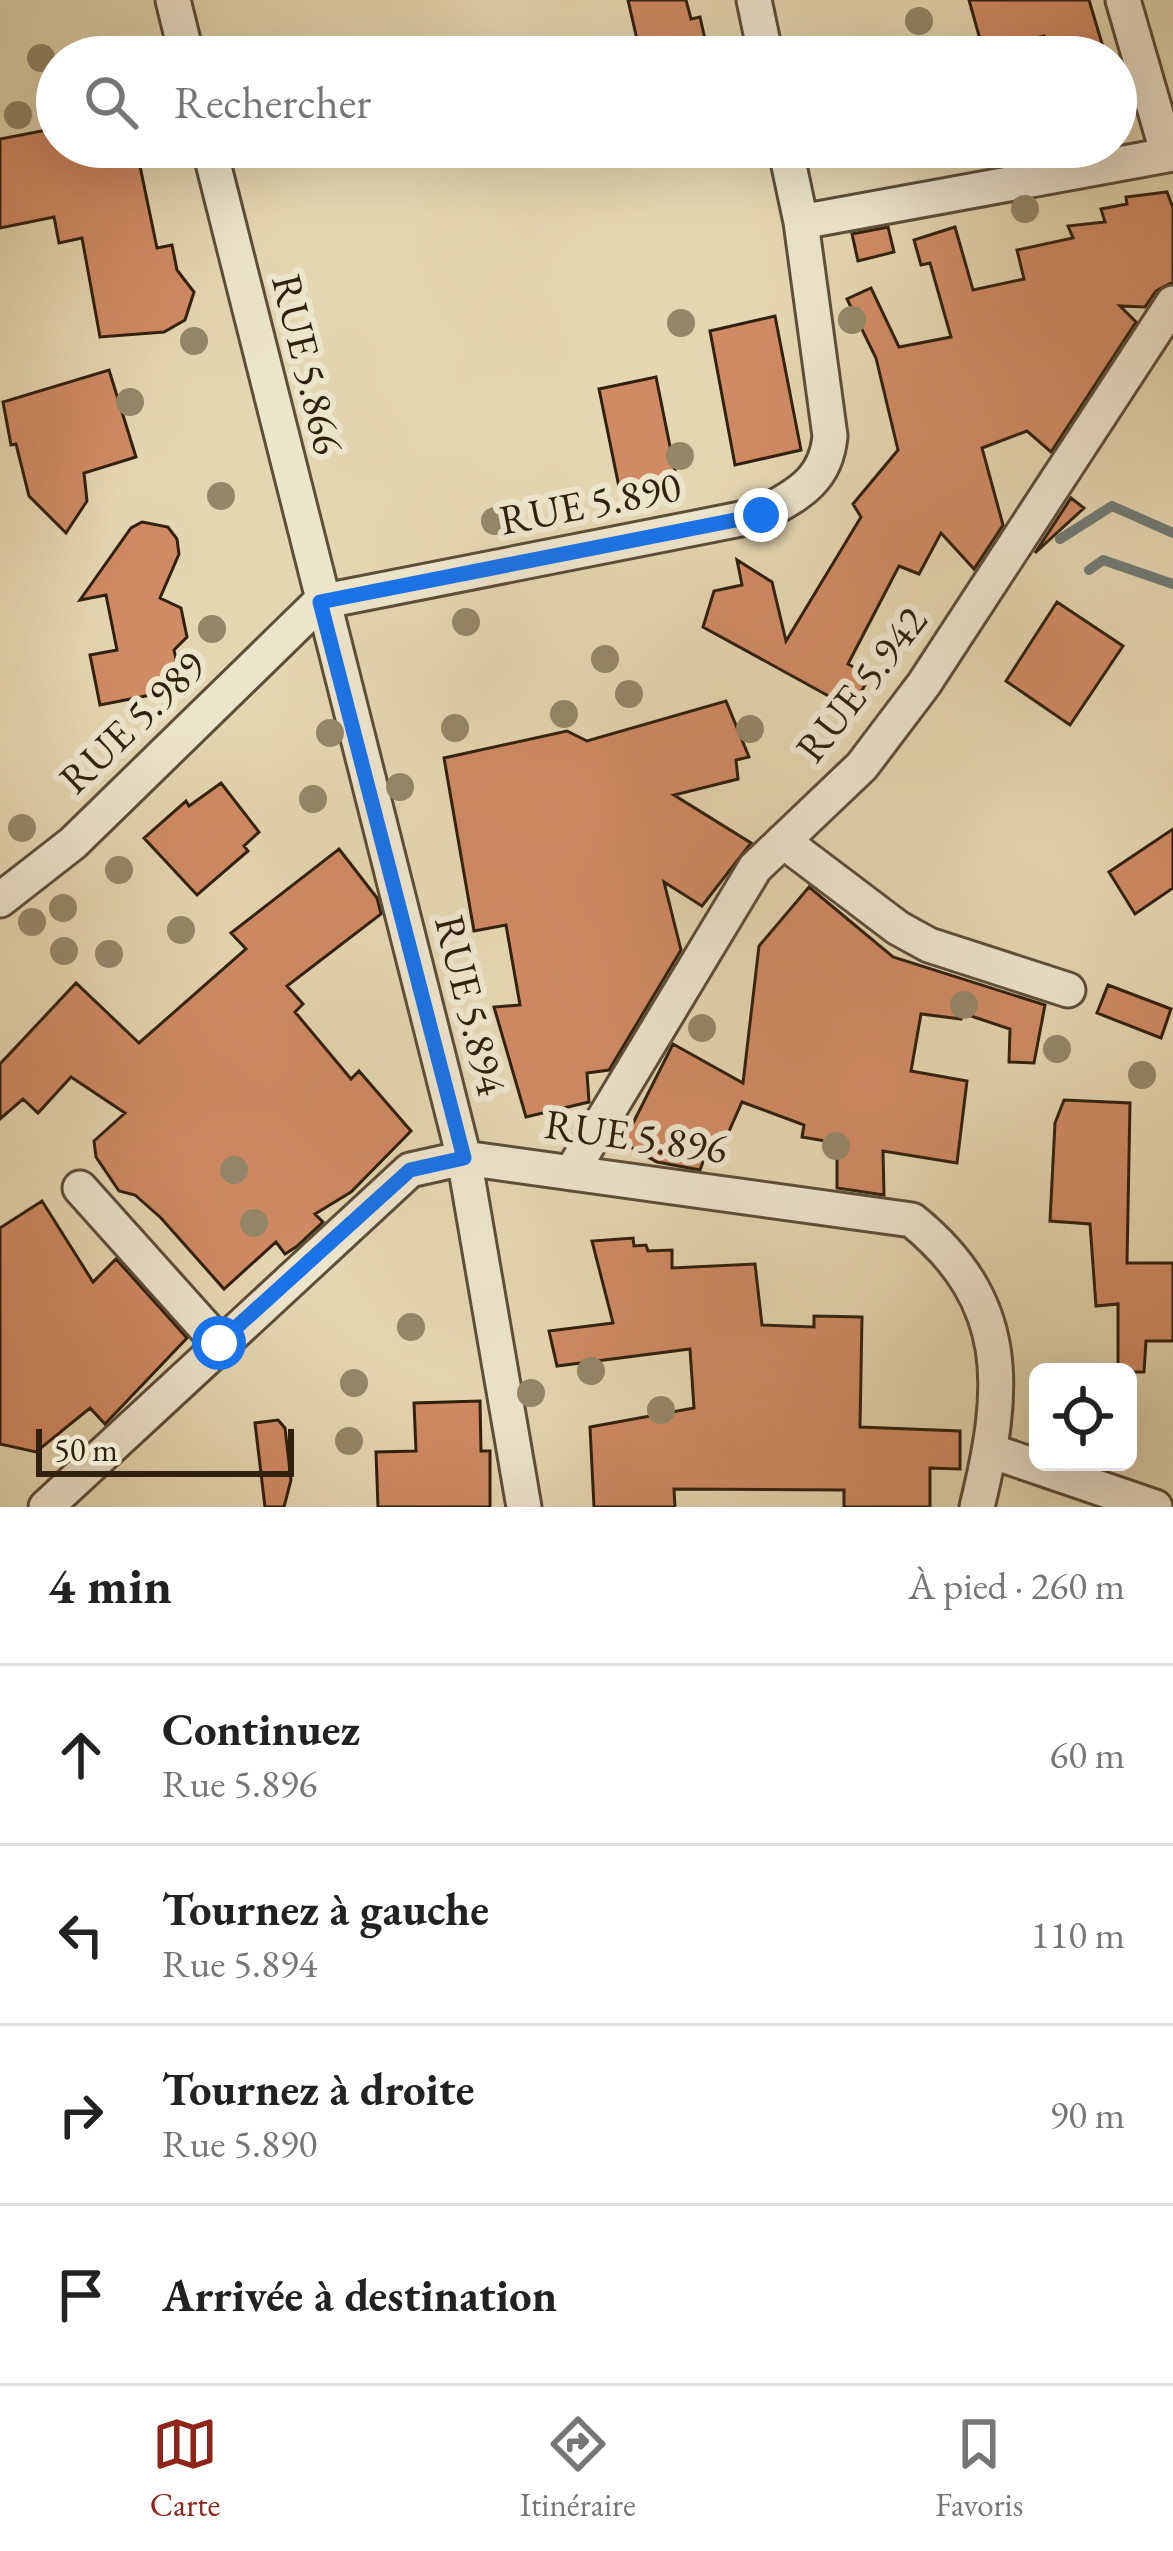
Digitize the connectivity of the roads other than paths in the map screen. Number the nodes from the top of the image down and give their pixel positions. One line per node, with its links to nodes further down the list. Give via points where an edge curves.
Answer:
1 (173, 0): 4 (street)
2 (754, 0): 5 (street)
3 (1123, 0): 6 (street)
4 (182, 36)
5 (762, 36)
6 (1134, 36)
7 (1137, 46): 8 (street)
8 (1170, 154): 9 (street)
9 (1137, 160)
10 (214, 168): 15 (street, RUE 5.866)
11 (789, 168): 13 (street, RUE 5.890)
12 (1095, 168): 13 (street)
13 (801, 223): 15 (street, RUE 5.890, via 830,436 828,460 810,487 761,515)
14 (1173, 303): 16 (street, RUE 5.942, via 924,685 862,766)
15 (320, 602): 17 (street, RUE 5.989, via 73,843); 19 (street, RUE 5.894)
16 (783, 841): 18 (street, via 928,944); 20 (street, RUE 5.942, via 755,868)
17 (0, 900)
18 (1068, 990)
19 (464, 1158): 20 (street, RUE 5.896); 22 (street, RUE 5.896, via 410,1170); 25 (street, RUE 5.894)
20 (571, 1173): 23 (street, RUE 5.896, via 912,1220 952,1252 989,1327 996,1378)
21 (80, 1188): 22 (street)
22 (219, 1343): 24 (street, RUE 5.896)
23 (991, 1451): 26 (street); 27 (street)
24 (46, 1507)
25 (524, 1507)
26 (977, 1507)
27 (1155, 1507)

